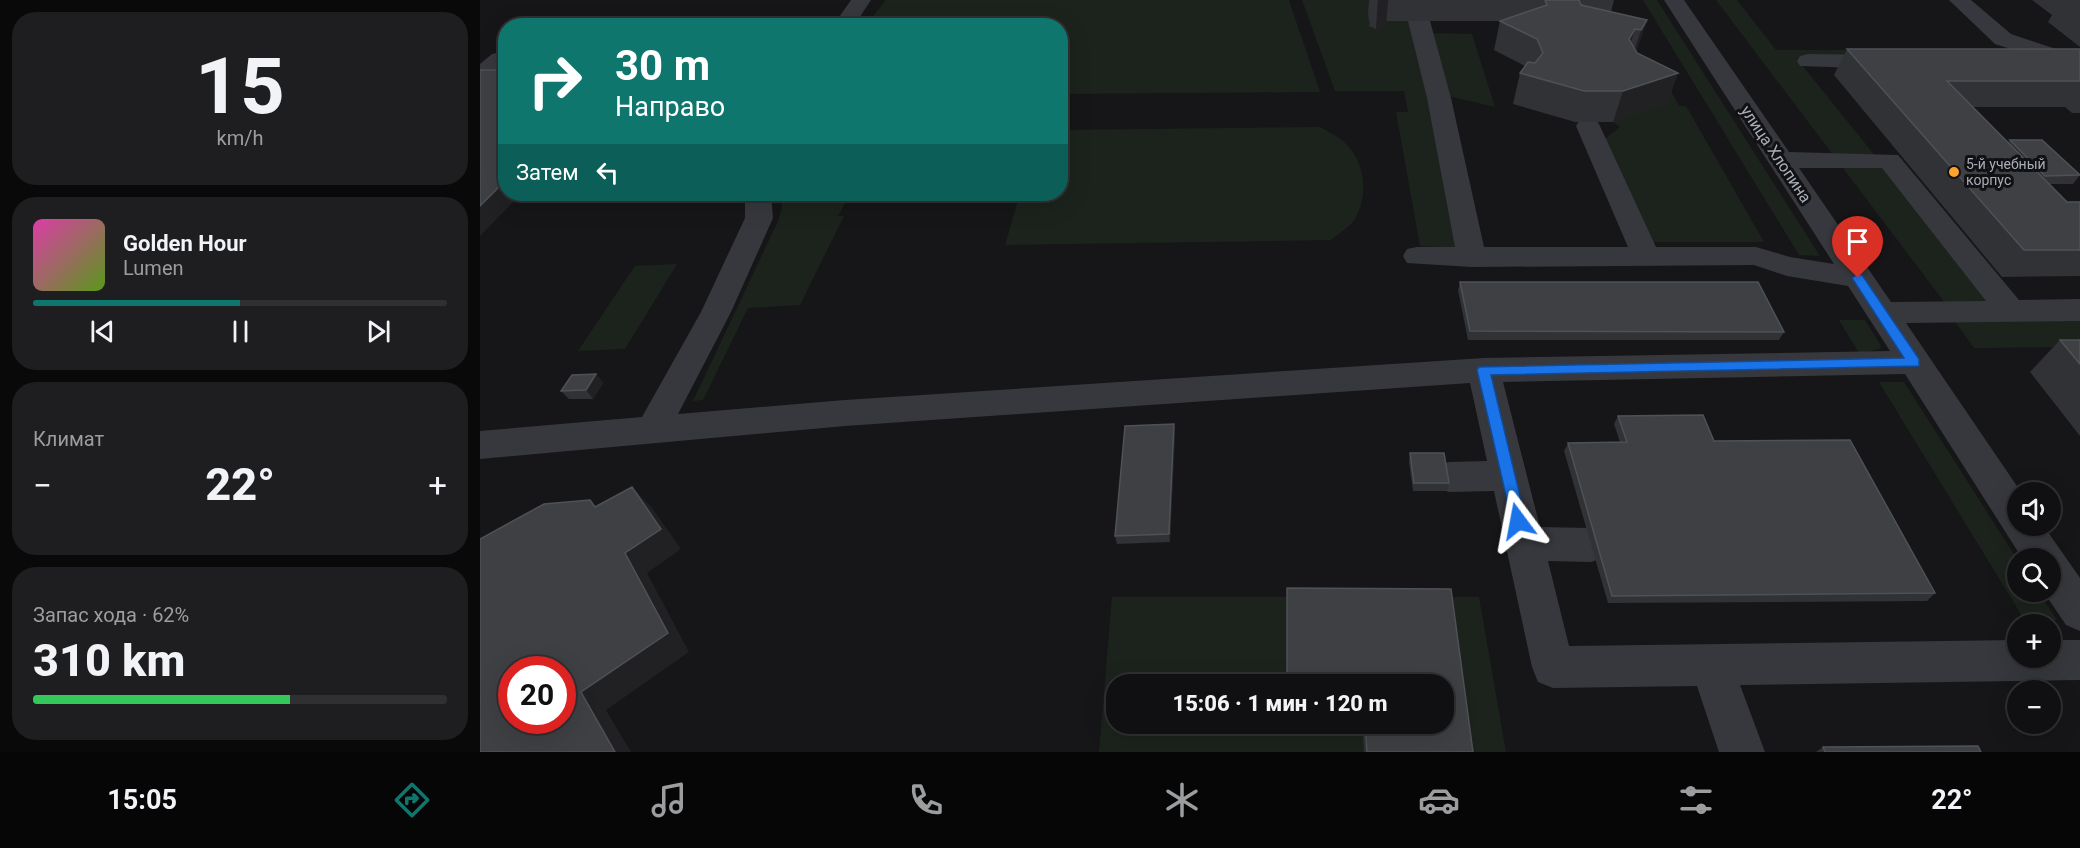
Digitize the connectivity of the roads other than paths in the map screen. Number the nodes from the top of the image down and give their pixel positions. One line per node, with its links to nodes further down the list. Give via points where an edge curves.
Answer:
1 (861, 0): 5 (street)
2 (1674, 0): 13 (street, улица Хлопина)
3 (1959, 0): 10 (street, via 2002,39)
4 (1418, 12): 16 (street)
5 (849, 18)
6 (495, 59): 11 (street)
7 (1808, 62): 8 (street)
8 (1913, 62)
9 (2007, 62): 10 (street)
10 (2079, 62)
11 (480, 76)
12 (1588, 126): 17 (street)
13 (1780, 160): 18 (street, улица Хлопина); 20 (street, via 1888,160)
14 (758, 201): 24 (street, via 759,218 716,312)
15 (1417, 256): 16 (street)
16 (1472, 258): 17 (street)
17 (1647, 258): 18 (street, via 1756,256 1787,266)
18 (1858, 278): 21 (street, улица Хлопина)
19 (2080, 310): 20 (street)
20 (2011, 311): 21 (street)
21 (1882, 313): 22 (street, улица Хлопина)
22 (1914, 362): 23 (street); 28 (street, улица Хлопина)
23 (1484, 370): 24 (street); 26 (street)
24 (653, 429): 25 (street)
25 (480, 445)
26 (1508, 476): 27 (street); 29 (street)
27 (1449, 477)
28 (2007, 502)
29 (1524, 544): 30 (street); 34 (street, via 1552,667)
30 (1591, 545)
31 (2061, 584): 32 (street)
32 (2080, 612)
33 (2080, 660): 34 (street)
34 (1712, 666): 35 (street)
35 (1742, 752)

